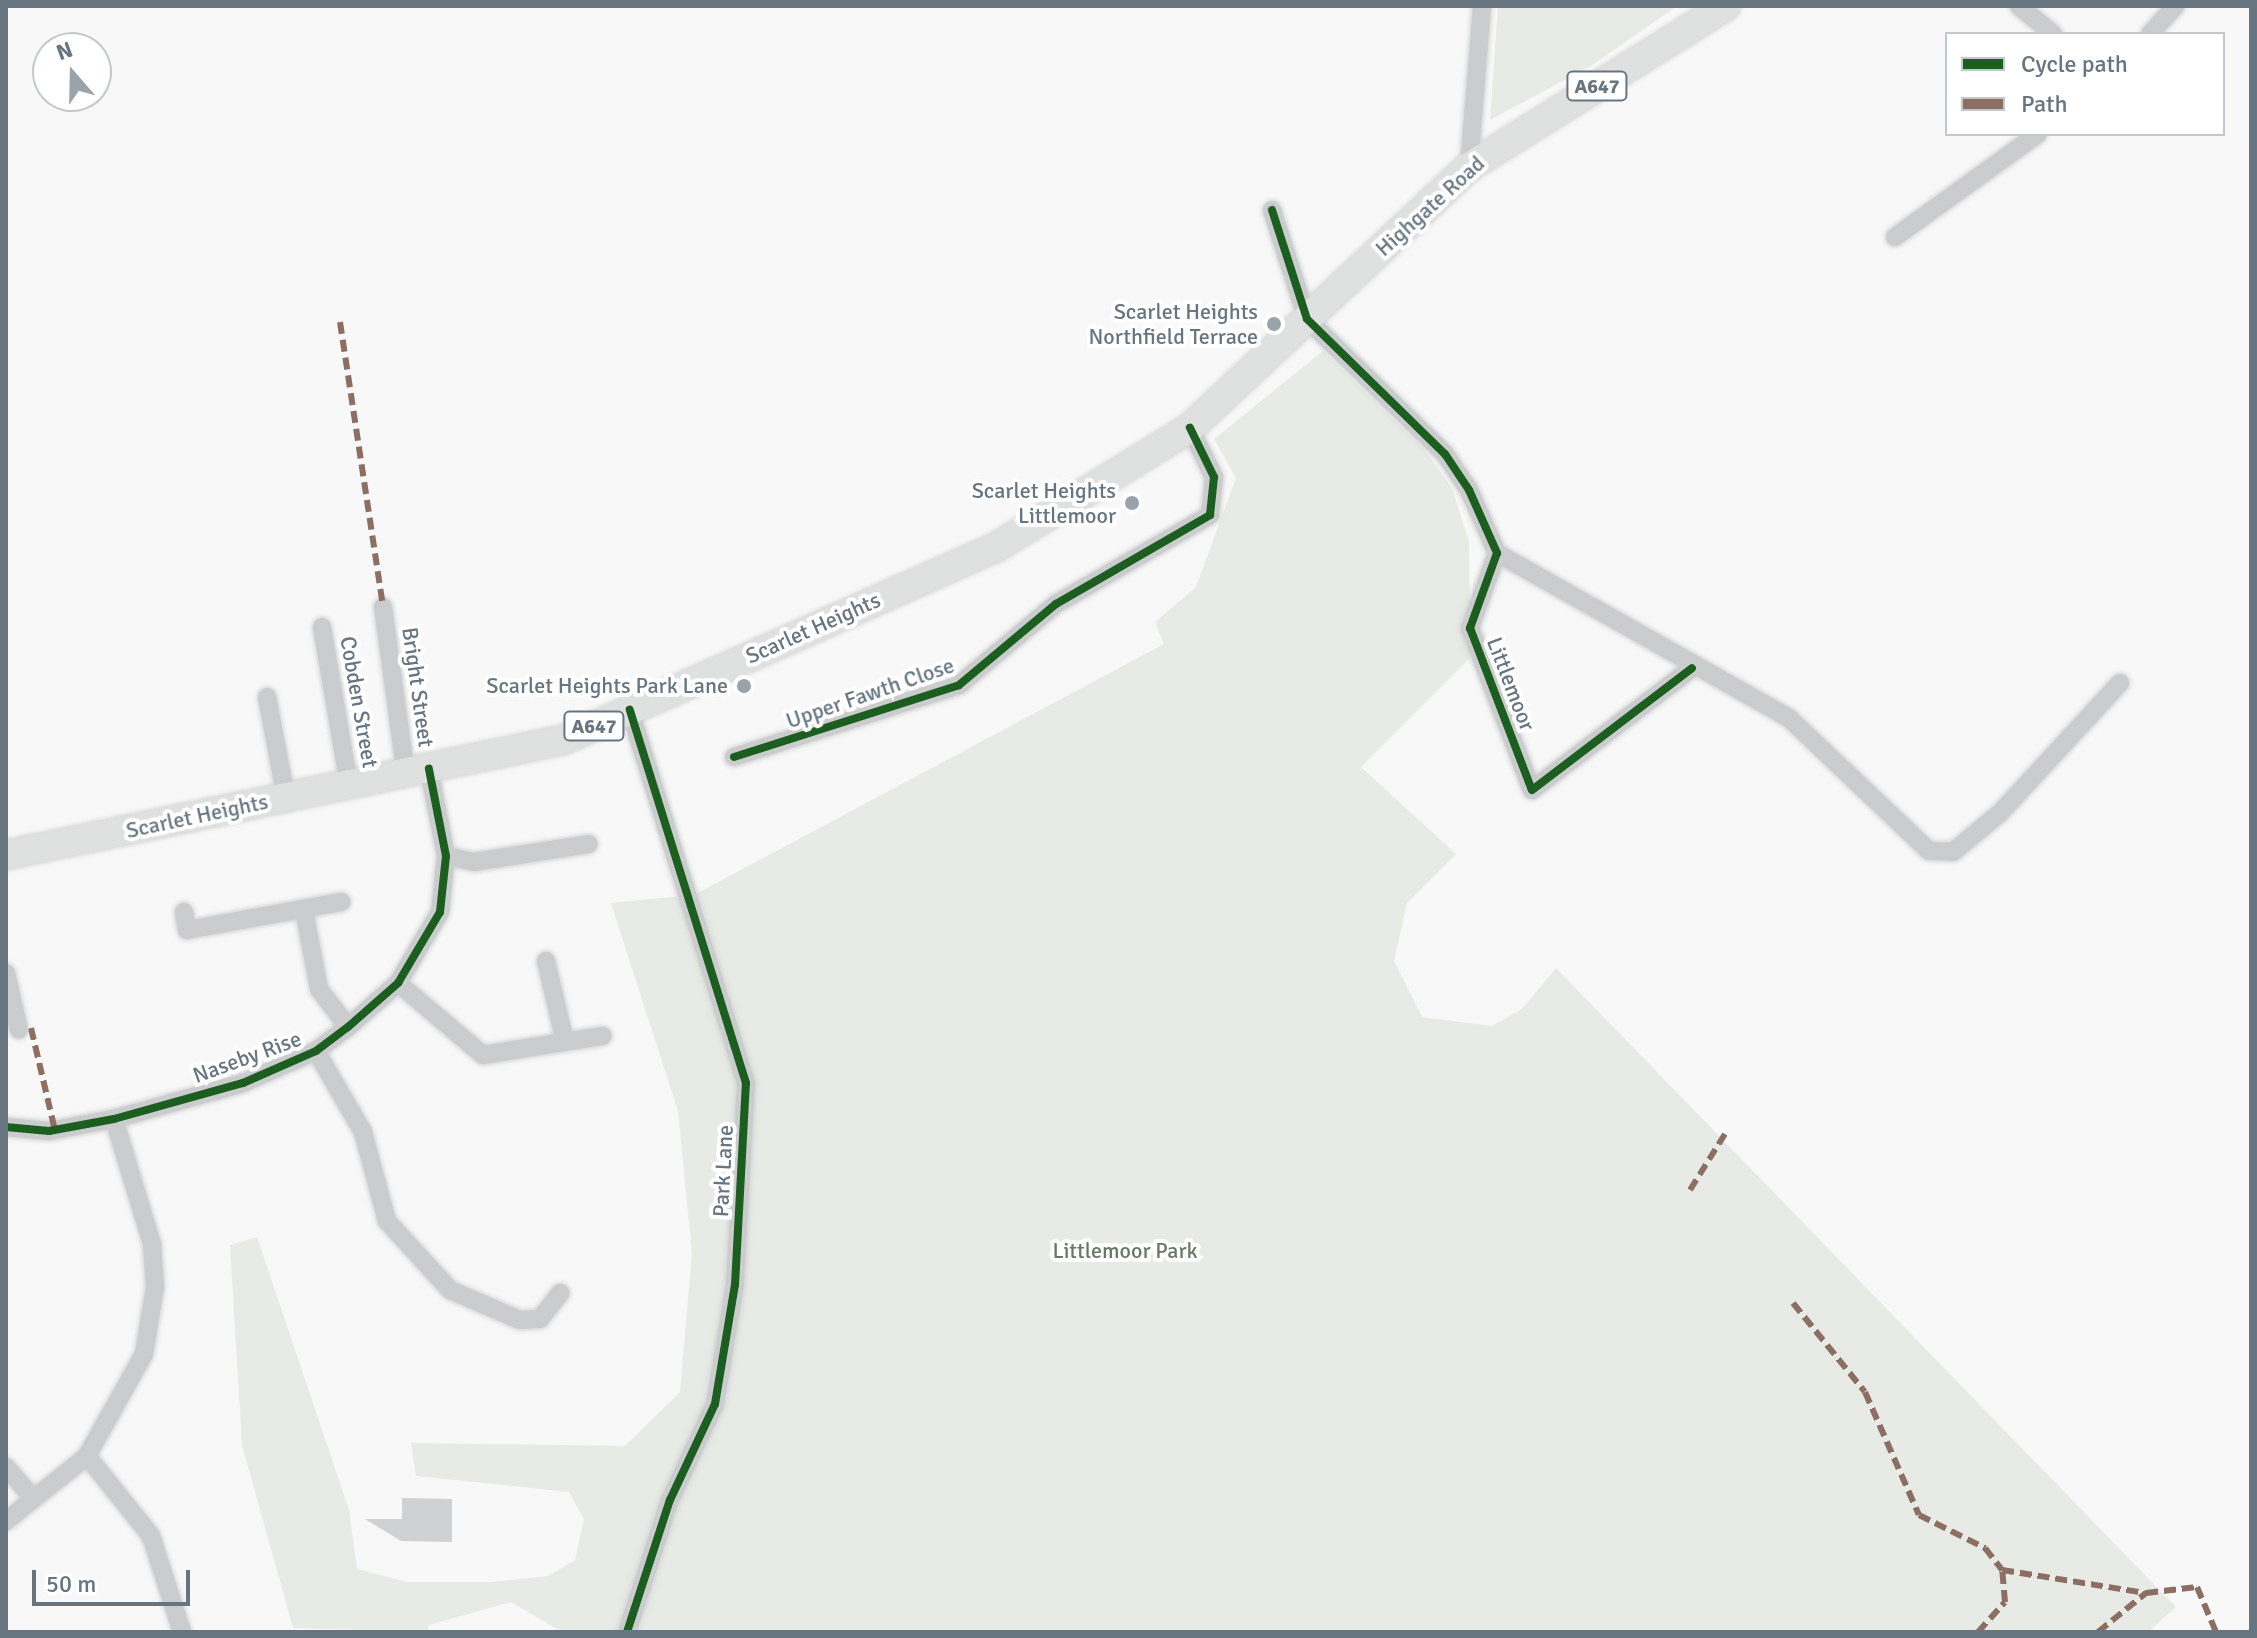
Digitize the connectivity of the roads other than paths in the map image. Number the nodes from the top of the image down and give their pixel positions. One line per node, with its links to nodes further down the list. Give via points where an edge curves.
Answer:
1 (1482, 6): 8 (street)
2 (1726, 6): 8 (main road, Highgate Road / A647)
3 (2019, 6): 5 (street)
4 (2175, 6): 6 (street)
5 (2051, 32)
6 (2152, 32)
7 (2035, 136): 10 (street)
8 (1469, 167): 11 (main road, Highgate Road / A647)
9 (1272, 210): 11 (street)
10 (1895, 237)
11 (1307, 319): 12 (main road, A647); 13 (street, via 1445,454)
12 (1190, 428): 19 (main road, Scarlet Heights / A647, via 995,548); 20 (street, Upper Fawth Close, via 1214,477 1210,515 1056,604 959,685)
13 (1497, 553): 16 (street); 16 (street, Littlemoor, via 1470,628 1532,790)
14 (383, 607): 21 (street, Bright Street)
15 (322, 627): 22 (street, Cobden Street)
16 (1692, 668): 17 (street, via 1790,719 1929,851 1953,852 2000,813)
17 (2120, 683)
18 (267, 697): 23 (street)
19 (630, 710): 21 (main road, Scarlet Heights / A647, via 563,740); 46 (street, Park Lane, via 746,1083 735,1285 715,1404 670,1500)
20 (734, 757)
21 (417, 772): 22 (main road, Scarlet Heights / A647); 26 (street, Naseby Rise)
22 (349, 785): 23 (main road, Scarlet Heights / A647)
23 (286, 798): 25 (main road, Scarlet Heights / A647)
24 (589, 844): 26 (street, via 474,862)
25 (6, 855)
26 (446, 856): 32 (street, Naseby Rise, via 433,932)
27 (341, 902): 28 (street)
28 (304, 910): 29 (street, via 187,930); 33 (street, via 319,989)
29 (184, 912)
30 (546, 961): 36 (street)
31 (6, 973): 34 (street)
32 (398, 983): 33 (street, Naseby Rise); 36 (street, via 483,1055)
33 (348, 1027): 37 (street, Naseby Rise)
34 (19, 1030)
35 (602, 1036): 36 (street)
36 (565, 1042)
37 (316, 1051): 38 (street, Naseby Rise, via 243,1083); 40 (street, via 363,1132 387,1221 450,1290 520,1320 540,1319)
38 (114, 1119): 39 (street, Naseby Rise, via 49,1131); 41 (street, via 152,1244 155,1287 136,1374)
39 (6, 1127)
40 (560, 1293)
41 (87, 1456): 43 (street); 45 (street, via 151,1536)
42 (6, 1467): 43 (street)
43 (32, 1497): 44 (street)
44 (6, 1521)
45 (182, 1632)
46 (627, 1632)

